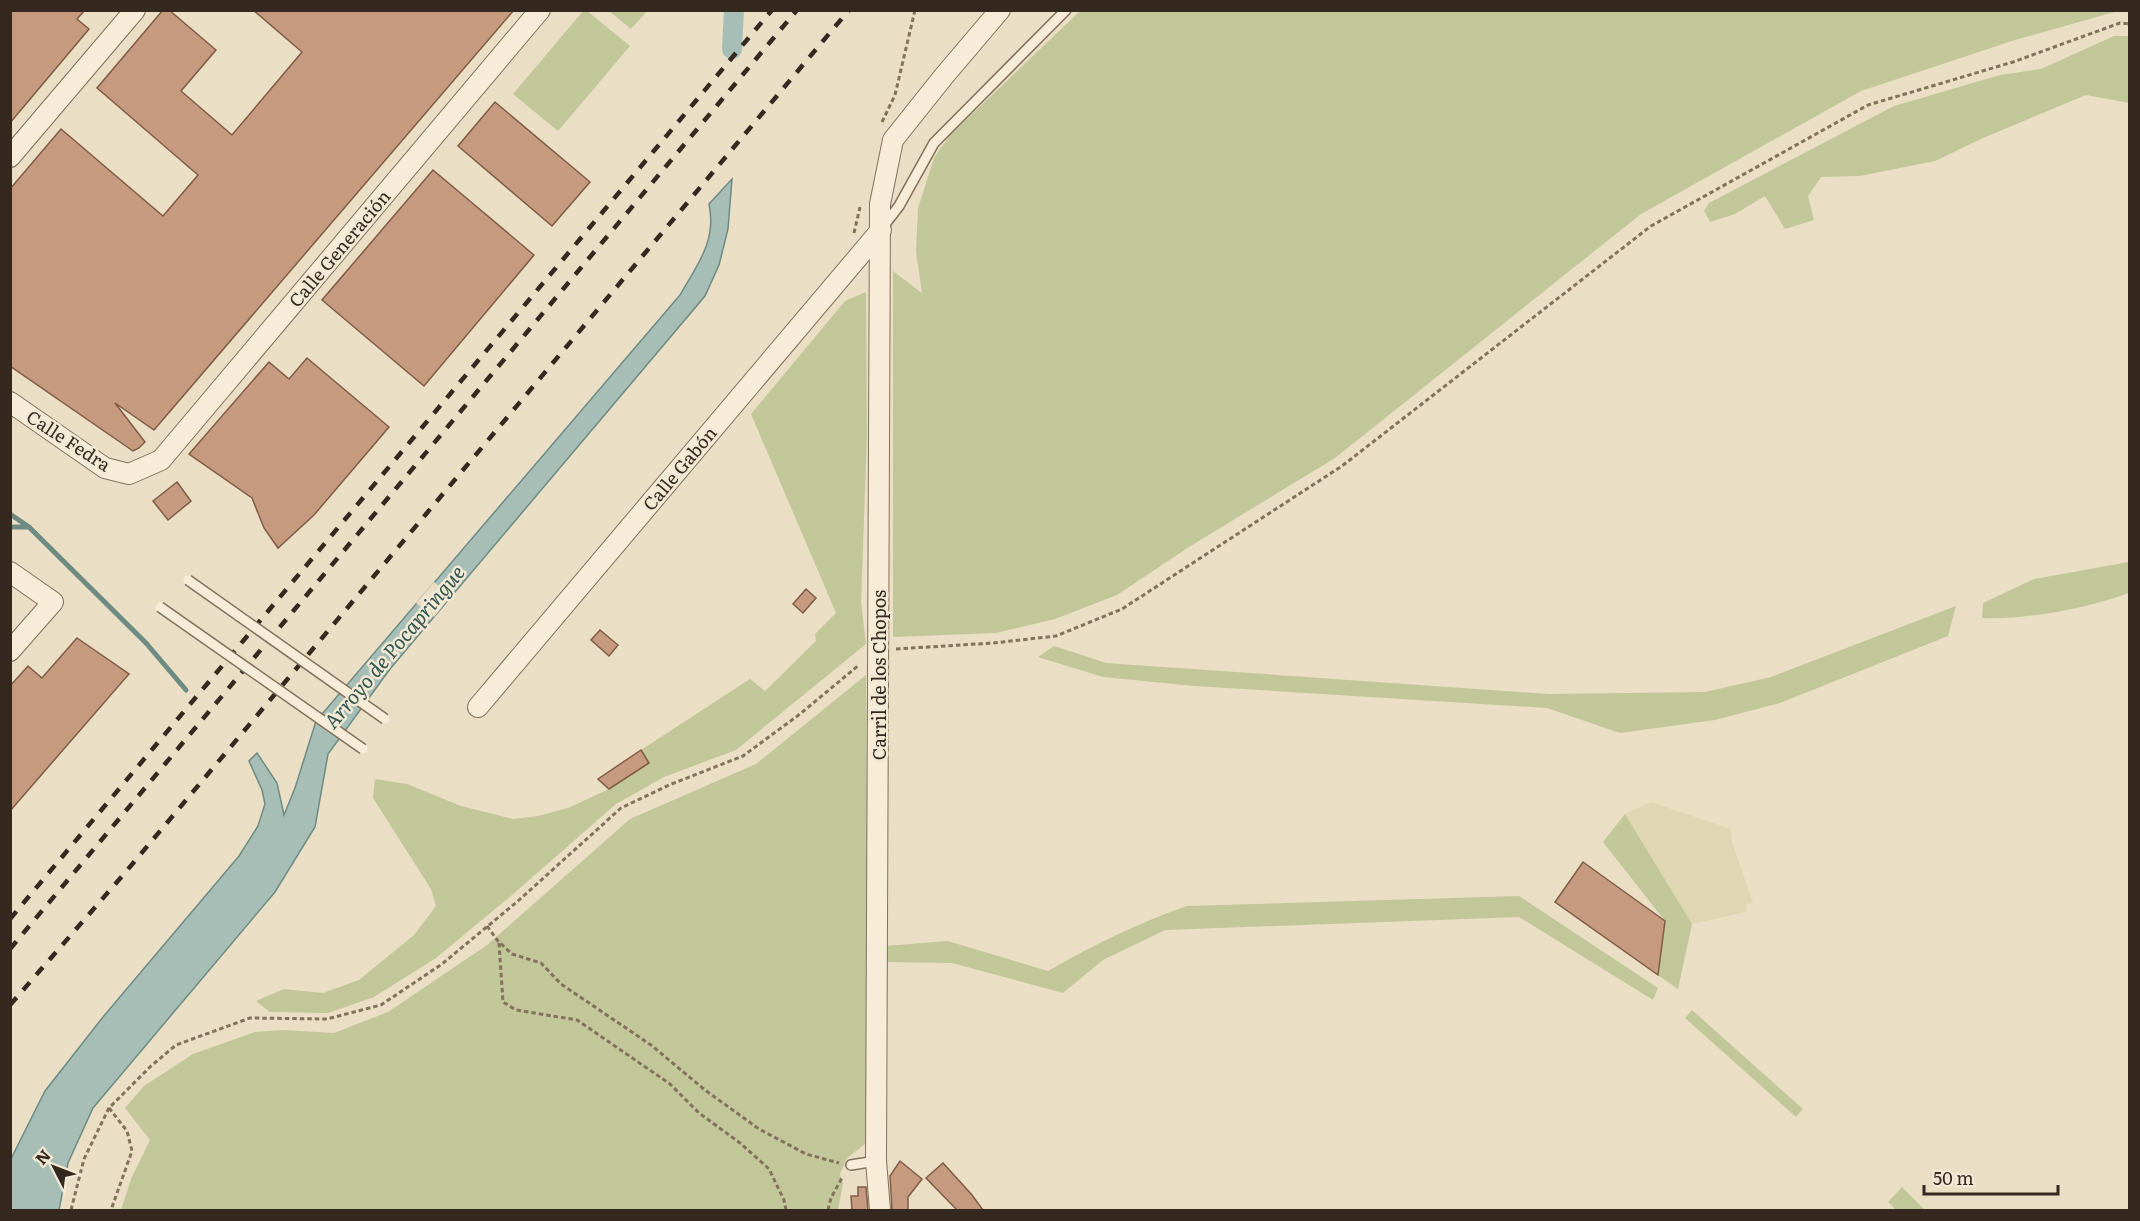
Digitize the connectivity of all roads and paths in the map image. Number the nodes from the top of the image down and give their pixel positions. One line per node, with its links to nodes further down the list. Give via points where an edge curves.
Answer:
1 (135, 10): 6 (street)
2 (540, 10): 9 (street, Calle Generación, via 161,459)
3 (1000, 10): 7 (street, Carril de los Chopos, via 893,140 880,204)
4 (1066, 10): 7 (lane, via 934,142 899,206)
5 (2130, 24): 13 (path, via 2120,23 2013,62 1868,105 1652,226 1342,466 1122,609 1056,636)
6 (10, 157)
7 (881, 230): 13 (street, Carril de los Chopos); 15 (street, Calle Gabón)
8 (10, 402): 9 (street, Calle Fedra, via 105,468)
9 (129, 474)
10 (10, 572): 14 (street, via 52,602)
11 (188, 580): 16 (lane, bridge)
12 (160, 607): 17 (lane, bridge)
13 (878, 650): 18 (path, via 743,756 621,808); 21 (street, Carril de los Chopos)
14 (10, 651)
15 (478, 707)
16 (385, 719)
17 (363, 749)
18 (487, 926): 19 (path); 20 (path, via 442,964 381,1005 327,1019 250,1018 176,1045)
19 (498, 941): 22 (path, via 512,954 541,963 561,984 651,1045 759,1129 806,1154); 25 (path, via 503,1002 516,1010 577,1020 670,1084 699,1113 770,1169)
20 (109, 1108): 23 (path, via 84,1159); 24 (path, via 126,1131 132,1151)
21 (876, 1161): 22 (lane); 27 (street, Carril de los Chopos)
22 (851, 1166): 26 (path)
23 (71, 1210)
24 (111, 1210)
25 (786, 1210)
26 (828, 1210)
27 (880, 1210)

